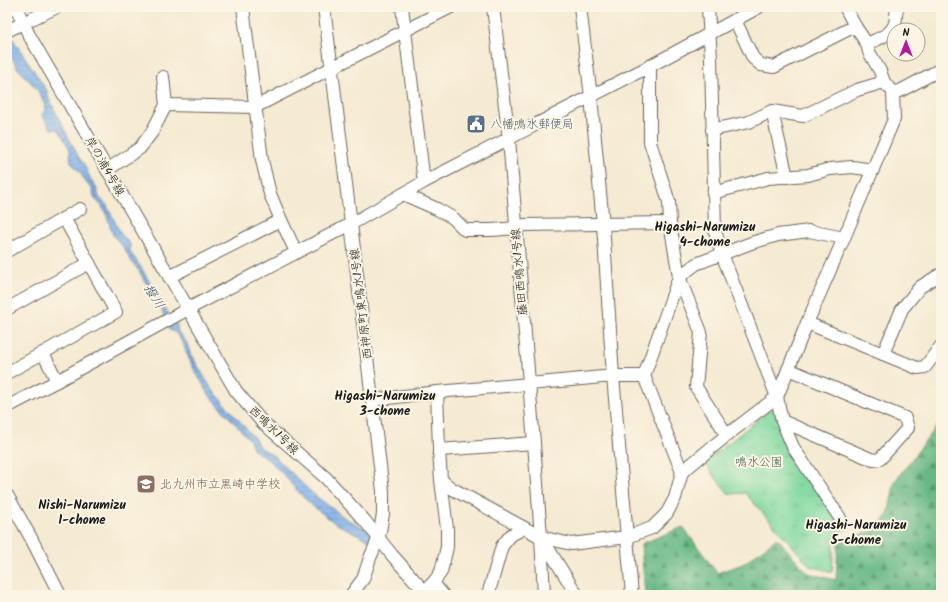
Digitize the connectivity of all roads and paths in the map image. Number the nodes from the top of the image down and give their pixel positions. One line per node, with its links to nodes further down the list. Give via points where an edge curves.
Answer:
1 (16, 7): 14 (street, 岸の浦4号線)
2 (57, 7): 14 (street)
3 (243, 7): 28 (street)
4 (324, 7): 21 (street, 西神原町東鳴水1号線)
5 (402, 7): 17 (street)
6 (451, 7): 17 (street)
7 (493, 7): 31 (street, 藤田西鳴水1号線)
8 (580, 7): 26 (street)
9 (708, 7): 18 (street)
10 (758, 7): 13 (street)
11 (845, 7): 15 (street)
12 (898, 7): 19 (street, via 895,24 887,34)
13 (735, 20): 15 (street, via 753,58 761,65 774,67); 18 (street)
14 (23, 22): 16 (street); 32 (street, 岸の浦4号線)
15 (854, 26): 19 (street)
16 (7, 31)
17 (405, 31): 21 (street); 35 (street)
18 (709, 34): 20 (street); 30 (street)
19 (868, 44): 24 (street, via 869,52)
20 (650, 66): 26 (street); 41 (street, via 650,142 669,202)
21 (332, 68): 28 (street); 42 (street, 西神原町東鳴水1号線)
22 (941, 69): 25 (street)
23 (163, 77): 27 (street)
24 (884, 82): 25 (street); 29 (street, via 857,90 803,116)
25 (893, 92): 33 (street, via 894,119)
26 (591, 97): 31 (street); 43 (street)
27 (166, 105): 28 (street); 32 (street, via 140,148)
28 (255, 106): 40 (street, via 262,160 270,194)
29 (772, 111): 30 (street, via 749,122); 34 (street)
30 (712, 130): 36 (street)
31 (509, 139): 35 (street); 44 (street, 藤田西鳴水1号線)
32 (107, 170): 51 (street, 岸の浦4号線)
33 (873, 170): 34 (street, via 852,167); 45 (street)
34 (787, 177): 36 (street, via 768,178)
35 (424, 182): 37 (street)
36 (714, 193): 48 (street, via 715,231)
37 (403, 194): 42 (street); 44 (street, via 453,218 465,230)
38 (80, 209): 39 (street)
39 (64, 218): 46 (street); 49 (street)
40 (281, 220): 47 (street); 51 (street)
41 (670, 223): 43 (street); 52 (street)
42 (351, 224): 47 (street); 67 (street, 西神原町東鳴水1号線)
43 (603, 224): 44 (street, via 524,225); 61 (street)
44 (516, 228): 64 (street, 藤田西鳴水1号線)
45 (844, 238): 48 (street, via 809,231 778,234); 55 (street)
46 (7, 251)
47 (296, 252): 54 (street)
48 (722, 254): 52 (street, via 696,264); 66 (street)
49 (89, 263): 53 (street); 57 (street, via 116,312)
50 (941, 274): 58 (street, via 920,287 902,309)
51 (169, 277): 54 (street, 岸の浦4号線)
52 (679, 277): 62 (street); 70 (street, via 701,332 696,387)
53 (7, 309)
54 (186, 311): 63 (street); 78 (street, 西鳴水1号線, via 236,391 262,422 326,478)
55 (807, 323): 58 (street); 59 (street)
56 (941, 346): 58 (street, via 925,367 917,368)
57 (43, 353): 60 (street); 63 (street)
58 (883, 354)
59 (788, 369): 66 (street); 69 (street, via 905,418 908,428 880,458 873,460)
60 (7, 373)
61 (613, 376): 62 (street); 64 (street); 80 (street)
62 (644, 376): 73 (street)
63 (57, 381): 68 (street)
64 (529, 384): 65 (street); 71 (street, 藤田西鳴水1号線)
65 (437, 392): 67 (street); 72 (street)
66 (777, 397): 69 (street); 70 (street)
67 (372, 400): 78 (street, 西神原町東鳴水1号線, via 383,491 383,514)
68 (7, 407)
69 (782, 421): 76 (street, via 793,447)
70 (727, 435): 73 (street)
71 (534, 443): 72 (street); 79 (street, 藤田西鳴水1号線)
72 (439, 450): 74 (street)
73 (682, 472): 80 (street, via 675,498 666,513 652,528)
74 (441, 480): 77 (street); 81 (street, via 447,547 441,572)
75 (7, 495): 82 (street)
76 (840, 518)
77 (524, 528): 79 (street); 85 (street, via 511,535 502,546)
78 (378, 537): 81 (street, 西鳴水1号線, via 392,555); 83 (street, 西神原町東鳴水1号線, via 362,579)
79 (540, 537): 80 (street, via 571,544); 86 (street, 藤田西鳴水1号線); 87 (street)
80 (627, 537): 88 (street)
81 (428, 590): 84 (street, 西鳴水1号線)
82 (60, 595)
83 (351, 595)
84 (443, 595)
85 (488, 595)
86 (544, 595)
87 (577, 595)
88 (632, 595)

